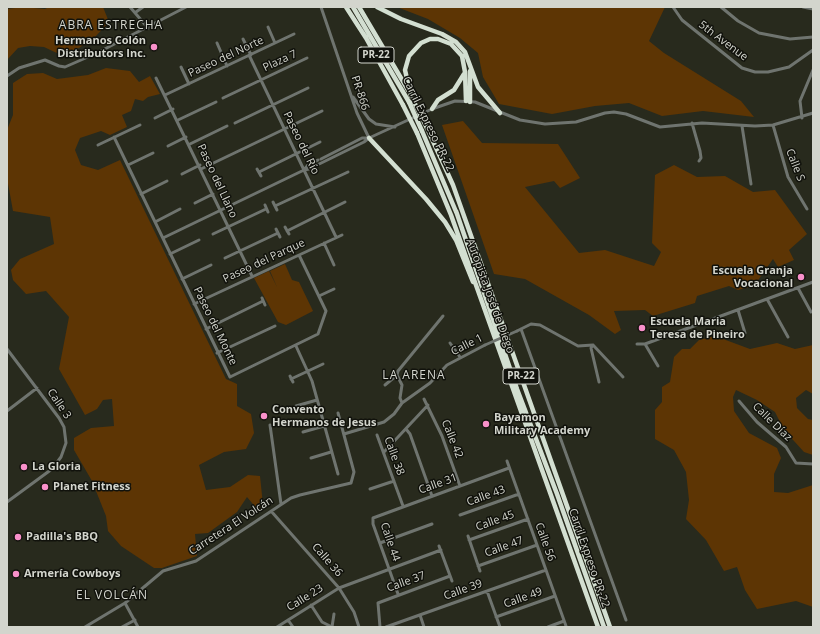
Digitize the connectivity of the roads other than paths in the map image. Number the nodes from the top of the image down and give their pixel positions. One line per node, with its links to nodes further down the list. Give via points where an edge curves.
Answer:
1 (130, 7): 13 (street)
2 (143, 7): 13 (street)
3 (186, 7): 15 (street)
4 (321, 7): 34 (street, PR-866 / PR-866)
5 (346, 7): 110 (highway, Autopista José de Diego / PR-22, bridge, via 417,133)
6 (353, 7): 37 (highway, Carril Expreso PR-22)
7 (359, 7): 37 (highway, Autopista José de Diego / PR-22)
8 (377, 7): 26 (highway, via 456,42 464,52)
9 (673, 7): 21 (street, 5th Avenue, via 682,20 742,68 755,72 789,67)
10 (721, 7): 17 (street, via 759,33 790,39)
11 (802, 7): 12 (street)
12 (813, 9)
13 (136, 12): 15 (street)
14 (268, 27): 20 (street)
15 (148, 28): 29 (street, via 65,67 45,60 19,68)
16 (294, 34): 20 (street, Paseo del Norte)
17 (813, 37)
18 (243, 39): 22 (street, Paseo del Río)
19 (217, 43): 24 (street)
20 (275, 43): 22 (street, Paseo del Norte)
21 (813, 50)
22 (250, 55): 24 (street, Paseo del Norte); 31 (street, Paseo del Río)
23 (306, 58): 31 (street, Plaza 7)
24 (227, 66): 32 (street, Paseo del Norte)
25 (181, 67): 32 (street)
26 (470, 69): 38 (highway); 44 (highway, via 481,92)
27 (813, 70): 47 (street, via 800,100)
28 (465, 72): 37 (highway, via 462,56 455,47 442,40 425,41 412,51 406,64); 38 (highway); 42 (highway, via 458,86 438,100)
29 (7, 76)
30 (156, 78): 35 (street, Paseo del Llano)
31 (261, 80): 36 (street, Plaza 7); 40 (street, Paseo del Río)
32 (189, 84): 35 (street, Paseo del Norte)
33 (308, 88): 40 (street)
34 (351, 93): 55 (street, via 369,119 376,124); 60 (street, PR-866 / PR-866)
35 (165, 95): 41 (street, Paseo del Llano)
36 (223, 98)
37 (411, 99): 57 (highway, Autopista José de Diego / PR-22, bridge)
38 (468, 101): 42 (street, via 446,103); 44 (street)
39 (216, 102): 48 (street)
40 (273, 105): 49 (street); 56 (street, Paseo del Río)
41 (173, 109): 46 (street); 48 (street, Paseo del Llano)
42 (432, 109): 55 (street)
43 (322, 111): 56 (street)
44 (500, 113): 50 (street, via 520,120 545,124 576,122 614,112 660,127)
45 (813, 114): 47 (street)
46 (155, 118)
47 (802, 118): 52 (street)
48 (178, 120): 59 (street, Paseo del Llano)
49 (235, 123)
50 (692, 123): 54 (street); 67 (street, via 700,151)
51 (140, 125): 58 (street)
52 (772, 125): 54 (street); 82 (street, Calle S, via 788,177)
53 (227, 126): 62 (street)
54 (742, 126): 75 (street)
55 (395, 127): 60 (street)
56 (284, 129): 66 (street, Paseo del Río); 69 (street)
57 (425, 129): 215 (highway, Carril Expreso PR-22); 216 (highway, Autopista José de Diego / PR-22, via 453,185)
58 (114, 137): 63 (street); 68 (street, Paseo del Monte)
59 (186, 137): 62 (street, Paseo del Llano); 64 (street)
60 (369, 138): 70 (street, via 356,147); 70 (street, via 351,143 308,165); 110 (highway, via 445,222 456,240 470,277)
61 (320, 142): 66 (street)
62 (190, 144): 69 (street, Paseo del Llano)
63 (98, 145)
64 (168, 146)
65 (154, 153): 68 (street)
66 (296, 154): 70 (street, Paseo del Río); 73 (street, via 258,170)
67 (699, 161)
68 (128, 165): 77 (street, Paseo del Monte)
69 (200, 167): 72 (street); 78 (street, Paseo del Llano)
70 (304, 170): 76 (street, Paseo del Río); 85 (street)
71 (348, 172): 76 (street)
72 (182, 174)
73 (261, 176)
74 (167, 181): 77 (street)
75 (751, 184)
76 (312, 188): 81 (street); 86 (street, Paseo del Río)
77 (141, 194): 87 (street, Paseo del Monte)
78 (213, 194): 79 (street); 85 (street, Paseo del Llano)
79 (195, 203)
80 (344, 204): 86 (street)
81 (275, 206)
82 (807, 208)
83 (180, 209): 87 (street)
84 (266, 209): 88 (street)
85 (221, 210): 88 (street, Paseo del Llano); 95 (street)
86 (324, 213): 90 (street); 96 (street, Paseo del Río)
87 (155, 222): 95 (street, Paseo del Monte)
88 (229, 226): 91 (street); 99 (street, Paseo del Llano)
89 (285, 227): 90 (street)
90 (287, 231): 92 (street)
91 (213, 234)
92 (289, 234)
93 (342, 235): 96 (street, Paseo del Parque)
94 (280, 237): 99 (street, via 277,231)
95 (163, 238): 100 (street, Paseo del Monte)
96 (336, 238): 98 (street, Paseo del Parque)
97 (199, 240): 100 (street)
98 (324, 243): 101 (street, Paseo del Parque); 104 (street)
99 (241, 251): 102 (street); 105 (street, Paseo del Llano)
100 (170, 254): 106 (street, Paseo del Monte)
101 (299, 255): 105 (street, Paseo del Parque); 111 (street, Paseo del Monte)
102 (225, 258)
103 (211, 265): 106 (street)
104 (334, 265)
105 (252, 276): 114 (street, Paseo del Parque)
106 (182, 279): 114 (street, Paseo del Monte)
107 (813, 282): 108 (street)
108 (798, 288): 112 (street); 116 (street)
109 (334, 289): 111 (street)
110 (479, 292): 214 (highway, Autopista José de Diego / PR-22)
111 (319, 296): 127 (street, Paseo del Monte, via 326,315 318,334)
112 (767, 299): 115 (street); 122 (street)
113 (263, 301): 119 (street)
114 (194, 304): 119 (street, Paseo del Monte)
115 (738, 310): 121 (street); 125 (street)
116 (811, 312)
117 (443, 316): 134 (street)
118 (275, 325): 129 (street)
119 (206, 329): 129 (street, Paseo del Monte)
120 (521, 329): 126 (street, Calle 1, via 531,324 540,325 578,346); 130 (street, Calle 1, bridge); 199 (street)
121 (745, 333)
122 (788, 337)
123 (450, 343): 130 (street)
124 (637, 344): 125 (street)
125 (645, 344): 132 (street)
126 (593, 345): 135 (street); 137 (street)
127 (296, 346): 129 (street, Paseo del Monte, via 230,377); 133 (street)
128 (7, 348): 139 (street, Calle 3)
129 (217, 353)
130 (460, 357): 143 (street, Calle 1, via 447,365 430,384)
131 (323, 364): 133 (street)
132 (658, 366)
133 (308, 371): 136 (street); 141 (street)
134 (397, 374): 138 (street); 143 (street, via 402,385)
135 (623, 377)
136 (291, 379)
137 (599, 382)
138 (385, 385)
139 (37, 388): 146 (street); 168 (street, Calle 3, via 64,427 66,443 61,458 52,469)
140 (424, 399): 144 (street, Calle 42)
141 (317, 400): 145 (street); 149 (street)
142 (739, 401): 158 (street, Calle Díaz, via 757,422 786,447 796,463)
143 (402, 403): 152 (street, via 384,422)
144 (428, 405): 150 (street); 163 (street, Calle 42)
145 (296, 406)
146 (7, 411)
147 (338, 413): 152 (street, Carretera El Volcán)
148 (270, 425): 169 (street)
149 (324, 426): 151 (street); 154 (street)
150 (406, 429): 155 (street); 167 (street)
151 (304, 432)
152 (344, 434): 169 (street, Carretera El Volcán, via 354,472 352,483 300,495)
153 (377, 435): 155 (street, Calle 38)
154 (331, 452): 156 (street); 160 (street)
155 (384, 452): 161 (street, Calle 38)
156 (311, 458)
157 (507, 461): 159 (street, Calle 56)
158 (813, 464)
159 (510, 468): 163 (street, Calle 31); 166 (street, Calle 56)
160 (338, 474)
161 (394, 481): 164 (street); 170 (street, Calle 38)
162 (373, 483): 164 (street)
163 (460, 486): 167 (street, Calle 31)
164 (374, 488): 165 (street)
165 (370, 489)
166 (518, 494): 172 (street, Calle 43); 174 (street, Calle 56)
167 (432, 496): 170 (street, Calle 31)
168 (7, 502)
169 (281, 504): 171 (street, Carretera El Volcán)
170 (403, 506): 173 (street, Calle 31)
171 (271, 511): 188 (street, Calle 36); 192 (street, Carretera El Volcán, via 196,561 163,571)
172 (460, 515)
173 (373, 518): 178 (street, Calle 44)
174 (528, 519): 177 (street, Calle 45); 179 (street, Calle 56)
175 (432, 524): 178 (street)
176 (468, 536): 177 (street)
177 (469, 540): 182 (street)
178 (380, 543): 183 (street, Calle 44)
179 (537, 545): 182 (street, Calle 47); 184 (street, Calle 56)
180 (440, 546): 181 (street)
181 (441, 550): 183 (street, Calle 23); 186 (street)
182 (478, 566): 185 (street)
183 (389, 568): 188 (street, Calle 23); 190 (street, Calle 44)
184 (546, 570): 189 (street, Calle 39); 191 (street, Calle 56)
185 (480, 571)
186 (450, 576): 187 (street); 190 (street, Calle 37)
187 (452, 581)
188 (339, 588): 193 (street, Calle 23); 208 (street, Calle 36, via 354,612)
189 (487, 591): 195 (street, Calle 39); 196 (street)
190 (398, 594): 209 (street, Calle 37, via 378,603)
191 (555, 596): 196 (street, Calle 49); 200 (street, Calle 56)
192 (125, 603): 197 (street); 202 (street, Carretera El Volcán)
193 (310, 605): 198 (street, Calle 23); 207 (street, via 322,622)
194 (334, 614): 207 (street)
195 (420, 615): 210 (street, Calle 39); 211 (street)
196 (496, 617): 212 (street)
197 (135, 620): 203 (street); 204 (street)
198 (288, 620): 205 (street, Calle 23); 206 (street)
199 (626, 620)
200 (564, 621): 201 (street, Calle 56); 213 (street)
201 (566, 626)
202 (85, 627)
203 (122, 627)
204 (138, 627)
205 (277, 627)
206 (293, 627)
207 (332, 627)
208 (359, 627)
209 (380, 627)
210 (386, 627)
211 (424, 627)
212 (500, 627)
213 (548, 627)
214 (598, 627)
215 (604, 627)
216 (610, 627)

